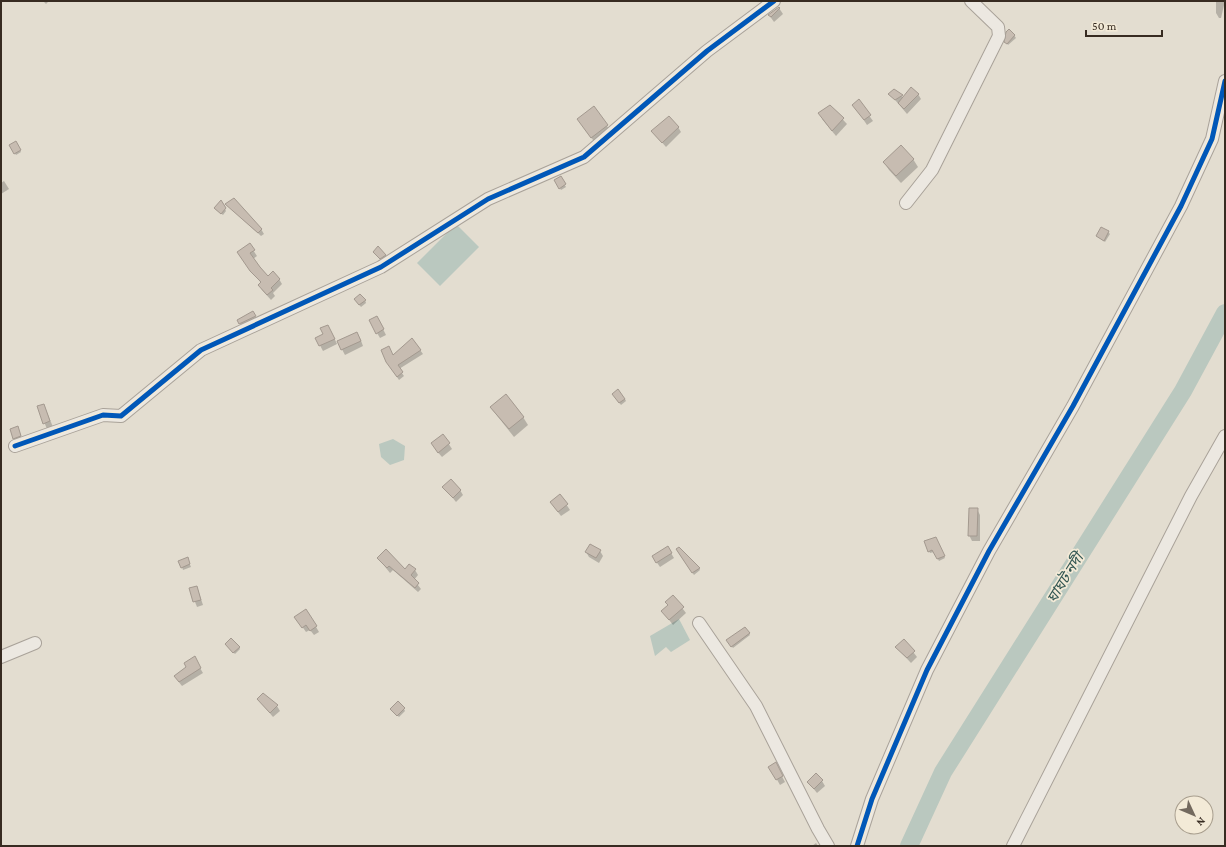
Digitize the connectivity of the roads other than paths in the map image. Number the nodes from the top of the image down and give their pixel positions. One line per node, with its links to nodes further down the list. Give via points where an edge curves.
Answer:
1 (774, 1): 6 (street, via 708,51 584,157 488,199 381,267 201,350 121,416 103,415)
2 (971, 1): 4 (street, via 998,27 999,36 932,170)
3 (1225, 81): 11 (street, via 1212,139 1181,206 1073,406 989,551 927,670 872,799)
4 (906, 203)
5 (1225, 436): 12 (street, via 1191,496)
6 (15, 446)
7 (699, 623): 10 (street, via 756,706)
8 (35, 643): 9 (street)
9 (1, 657)
10 (828, 846)
11 (857, 846)
12 (1013, 846)

